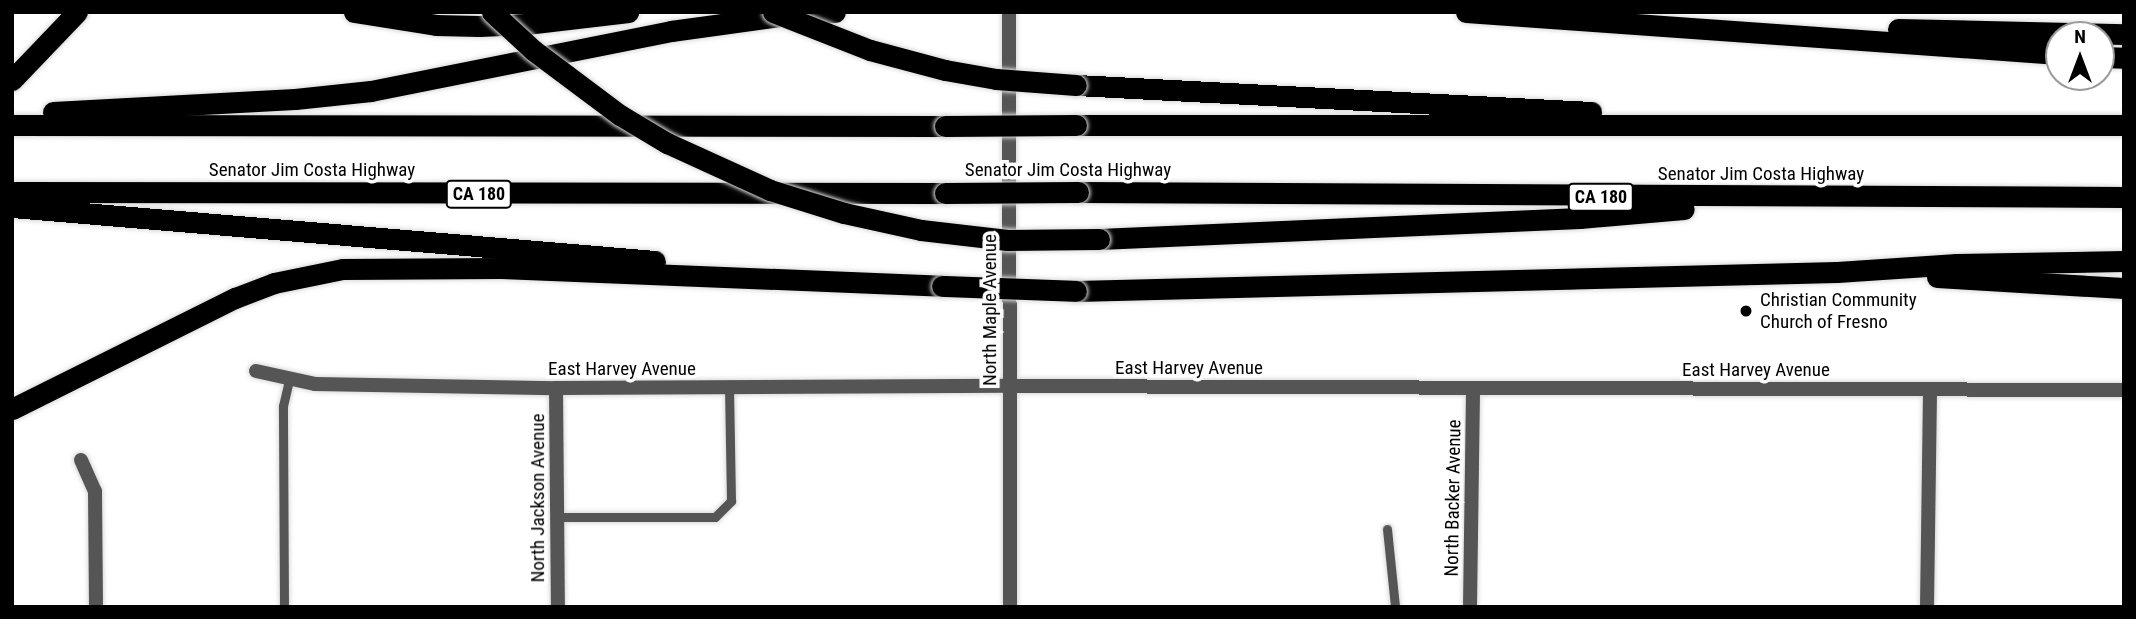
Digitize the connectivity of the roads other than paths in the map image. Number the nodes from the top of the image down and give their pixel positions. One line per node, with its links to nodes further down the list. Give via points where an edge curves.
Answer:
1 (77, 12): 12 (highway)
2 (354, 12): 4 (highway, via 436,25 479,26)
3 (492, 12): 18 (highway, bridge, via 620,115 667,143 770,190 880,222 946,234 1007,240 1099,239 1580,218)
4 (628, 12)
5 (773, 12): 16 (highway, bridge, via 870,50 996,79)
6 (835, 12): 13 (highway, via 671,31 371,91)
7 (1009, 12): 27 (street, North Maple Avenue)
8 (1466, 12): 9 (highway)
9 (1648, 24): 10 (highway); 11 (highway)
10 (2124, 34)
11 (2045, 53)
12 (12, 80)
13 (12, 114)
14 (12, 125): 16 (highway, bridge)
15 (2124, 125): 16 (highway)
16 (1834, 126)
17 (12, 192): 18 (highway, Senator Jim Costa Highway / CA 180, bridge)
18 (1834, 197): 19 (highway, Senator Jim Costa Highway / CA 180)
19 (2124, 197)
20 (12, 207): 23 (highway)
21 (2124, 261): 22 (highway)
22 (1837, 272): 23 (highway, bridge, via 1076,291); 24 (highway)
23 (942, 286): 33 (highway, via 501,268 343,269 235,298)
24 (2124, 288)
25 (256, 371): 26 (street, East Harvey Avenue)
26 (289, 381): 29 (street, East Harvey Avenue); 38 (lane, via 283,406)
27 (1010, 386): 28 (street, East Harvey Avenue); 30 (street, East Harvey Avenue); 40 (street, North Maple Avenue)
28 (729, 387): 29 (street, East Harvey Avenue); 35 (lane, via 731,500 715,517)
29 (556, 388): 35 (street, North Jackson Avenue)
30 (1473, 390): 31 (street, East Harvey Avenue); 42 (street, North Backer Avenue)
31 (1930, 390): 32 (street, East Harvey Avenue); 43 (street)
32 (2124, 390)
33 (12, 409)
34 (81, 460): 37 (street, via 94,491)
35 (557, 517): 39 (street, North Jackson Avenue)
36 (1387, 529): 41 (lane)
37 (96, 607)
38 (284, 607)
39 (558, 607)
40 (1010, 607)
41 (1395, 607)
42 (1470, 607)
43 (1927, 607)

